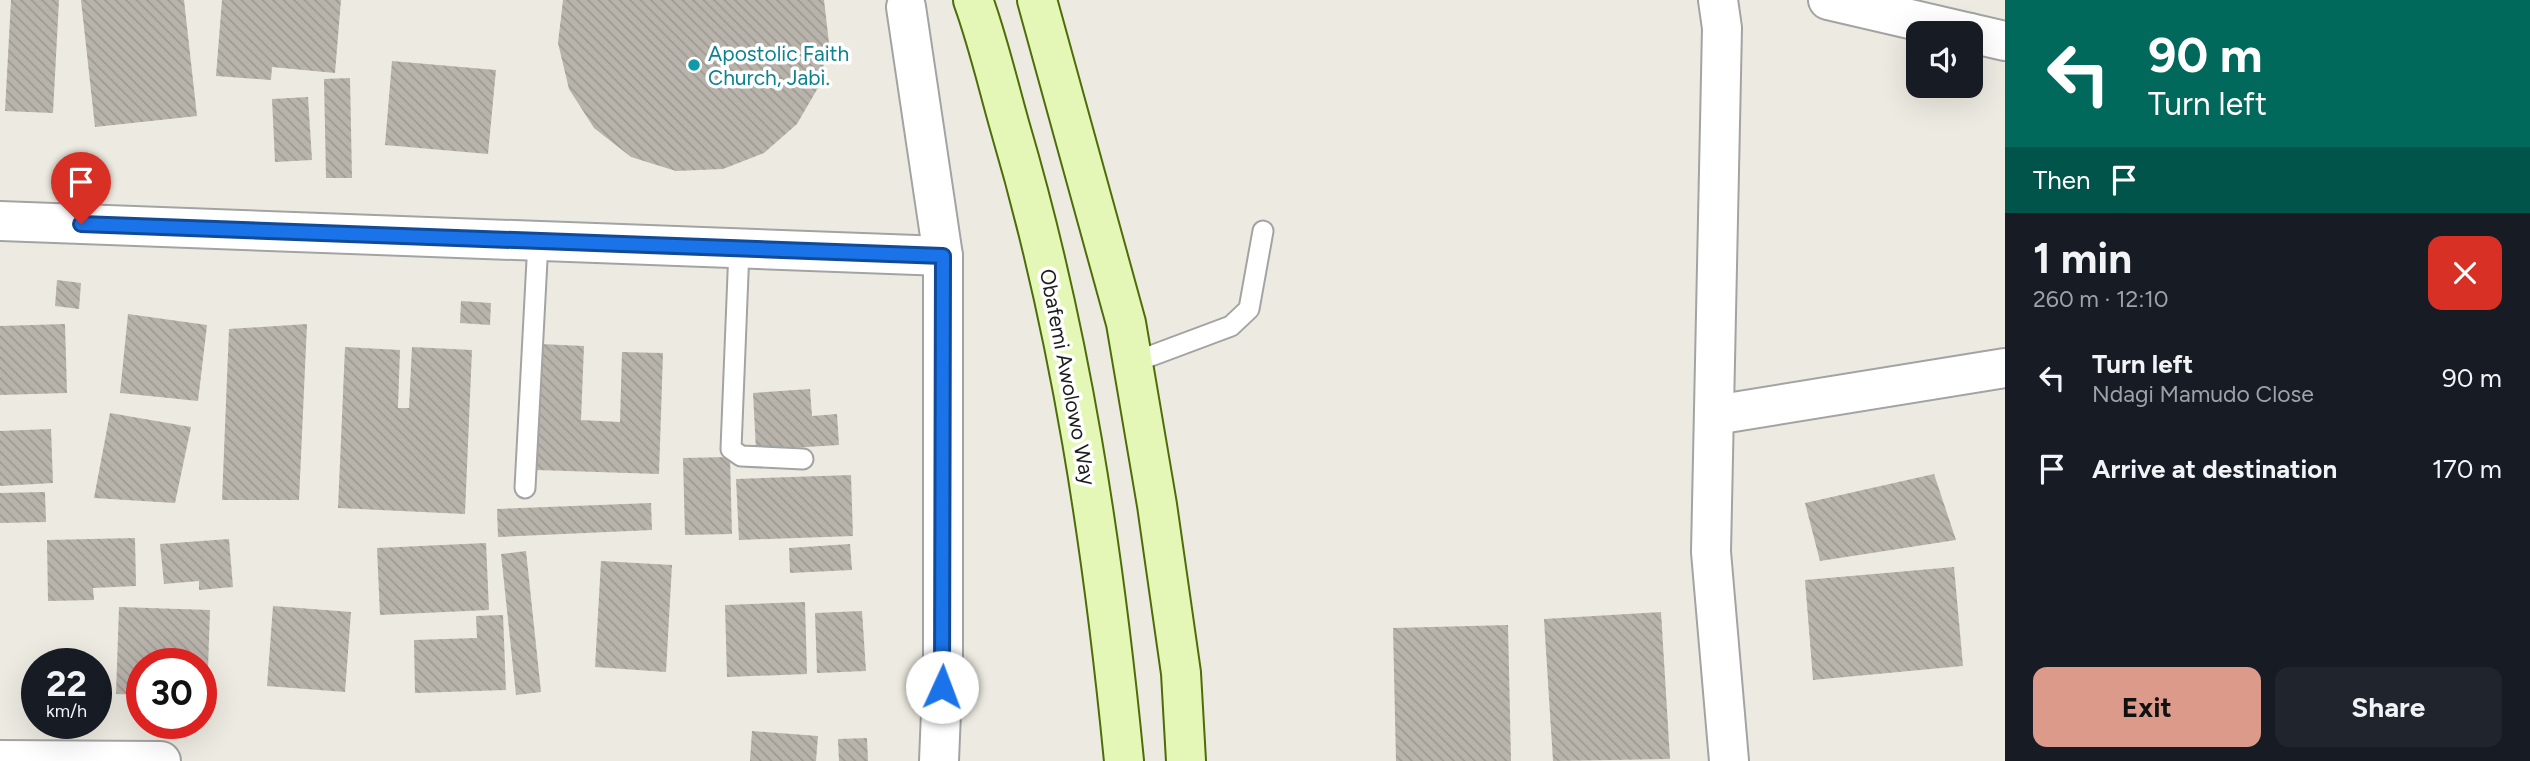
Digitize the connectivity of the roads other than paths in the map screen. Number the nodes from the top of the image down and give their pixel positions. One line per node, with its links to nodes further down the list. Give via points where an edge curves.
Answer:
1 (963, 0): 6 (main road, Obafemi Awolowo Way)
2 (1718, 0): 17 (street, via 1722,29)
3 (1828, 0): 7 (street)
4 (906, 7): 14 (street)
5 (1044, 11): 15 (main road, via 1126,323)
6 (978, 17): 23 (main road, Obafemi Awolowo Way, via 1025,176 1064,339 1109,603)
7 (1918, 21)
8 (1983, 36): 9 (street)
9 (2005, 41)
10 (0, 221): 12 (street)
11 (1263, 231): 15 (lane, via 1249,309 1231,326)
12 (538, 241): 13 (street); 19 (lane)
13 (739, 249): 14 (street); 18 (lane, via 731,449 741,456)
14 (943, 256): 22 (street)
15 (1132, 363): 24 (main road, via 1179,660)
16 (2005, 368): 17 (street)
17 (1715, 415): 25 (street, via 1711,552)
18 (803, 459)
19 (525, 488)
20 (0, 760): 21 (street)
21 (161, 761)
22 (939, 761)
23 (1124, 761)
24 (1186, 761)
25 (1729, 761)

